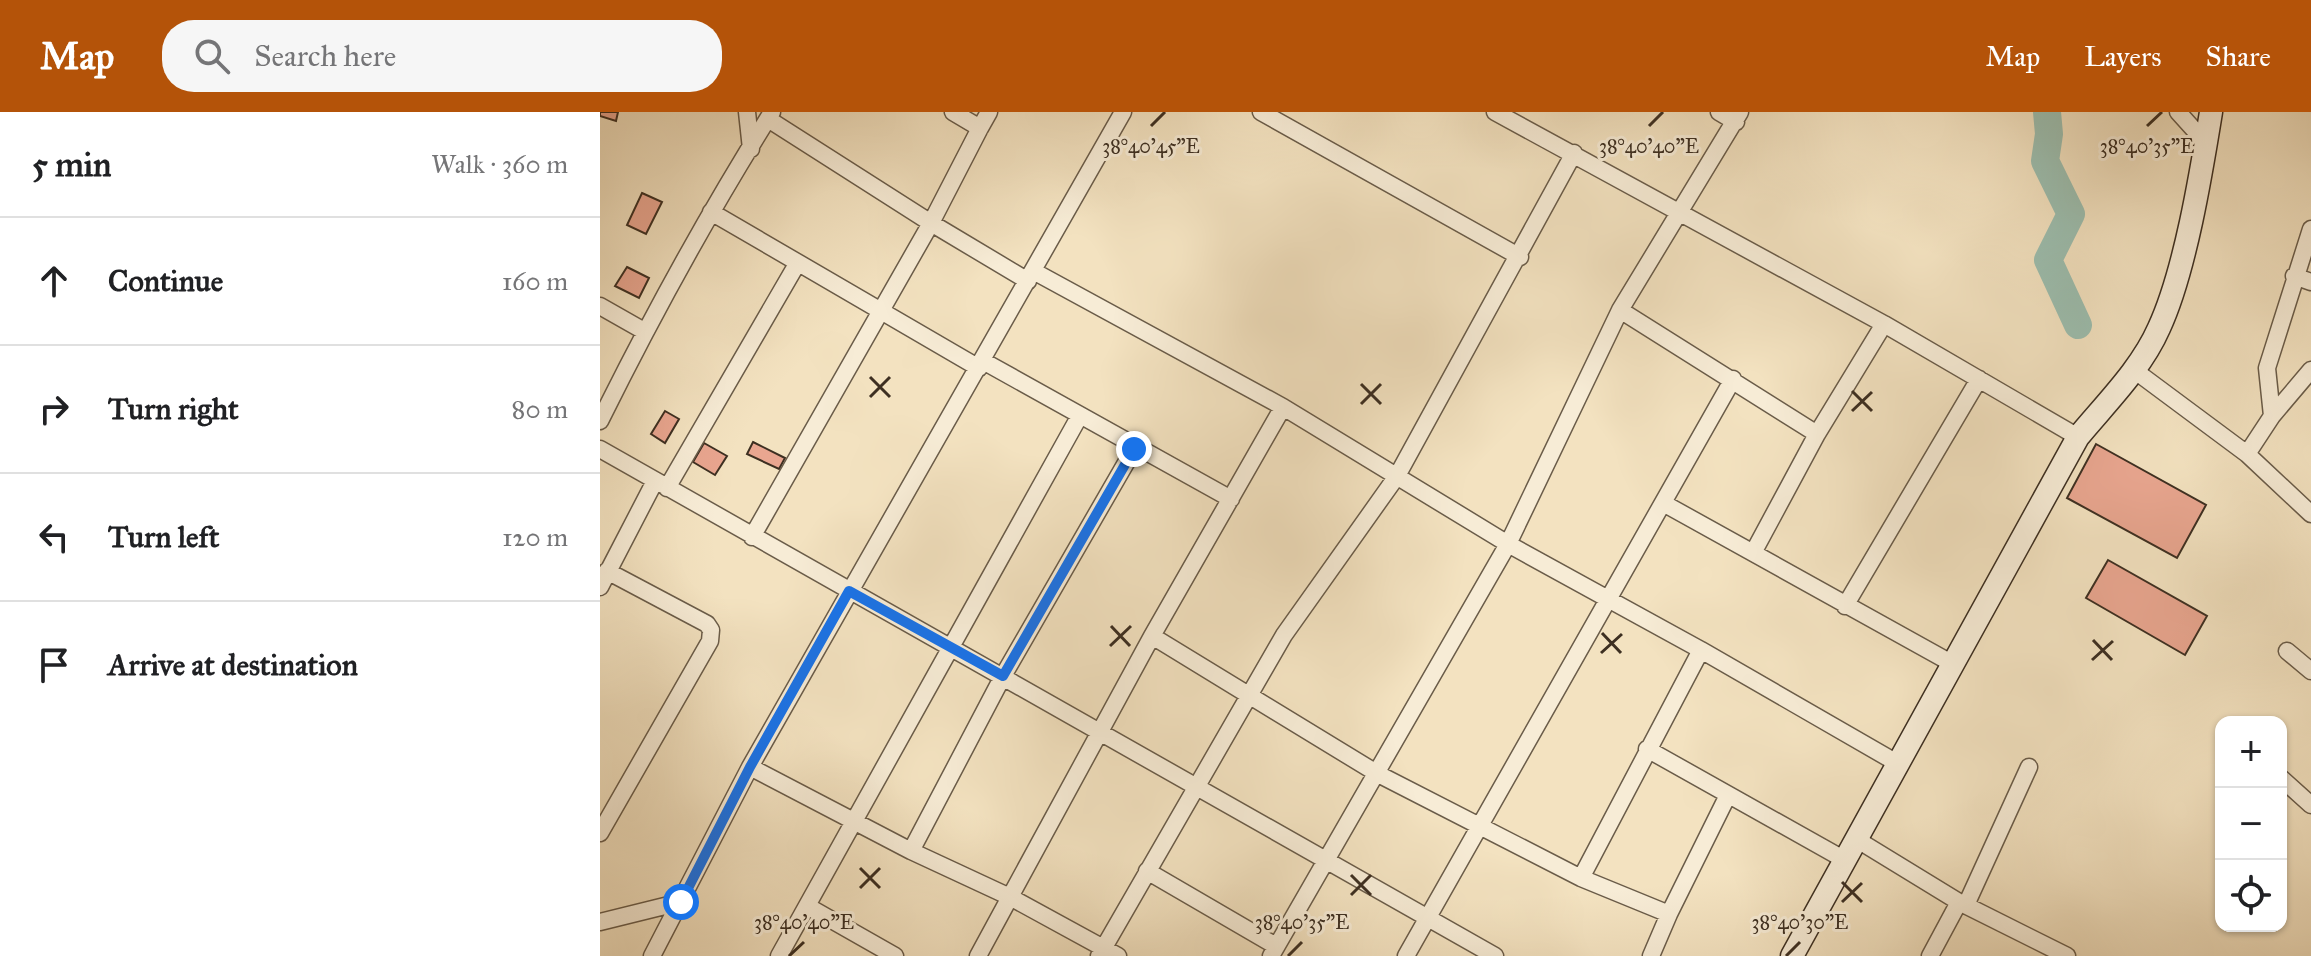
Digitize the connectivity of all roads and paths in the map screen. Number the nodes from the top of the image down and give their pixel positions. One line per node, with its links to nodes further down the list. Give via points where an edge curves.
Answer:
1 (747, 112): 14 (street)
2 (953, 112): 12 (street)
3 (989, 112): 12 (street)
4 (1123, 112): 22 (street)
5 (1261, 112): 20 (street)
6 (1495, 112): 15 (street)
7 (1719, 112): 11 (street)
8 (2178, 112): 13 (street)
9 (2211, 112): 13 (street)
10 (770, 116): 14 (street); 18 (street)
11 (1738, 117): 17 (street)
12 (980, 128): 18 (street)
13 (2206, 143): 31 (street, via 2171,296 2159,330)
14 (751, 149): 16 (street)
15 (1574, 153): 17 (street); 20 (street)
16 (711, 212): 21 (street); 29 (street)
17 (1682, 212): 27 (street); 28 (street)
18 (931, 223): 22 (street); 26 (street)
19 (2311, 229): 23 (street)
20 (1520, 257): 44 (street)
21 (797, 264): 26 (street); 45 (street)
22 (1032, 276): 30 (street); 35 (street)
23 (2294, 276): 24 (street); 36 (street, via 2267,368)
24 (2311, 282)
25 (600, 306): 29 (street)
26 (881, 310): 30 (street); 49 (street)
27 (1620, 310): 33 (street); 50 (street)
28 (1884, 324): 34 (street); 39 (street)
29 (644, 331): 38 (street)
30 (981, 364): 37 (street); 54 (street)
31 (2134, 370): 40 (street); 43 (street)
32 (2311, 370): 36 (street)
33 (1733, 379): 39 (street); 47 (street)
34 (1979, 379): 40 (street); 56 (street)
35 (1283, 407): 44 (street); 46 (street)
36 (2272, 416): 43 (street)
37 (1079, 417): 42 (street); 58 (street)
38 (600, 421)
39 (1817, 434): 51 (street)
40 (2078, 437): 61 (street)
41 (600, 449): 45 (street)
42 (1134, 449): 46 (street); 63 (street)
43 (2247, 454): 48 (street)
44 (1397, 476): 50 (street); 64 (street, via 1284,635)
45 (661, 484): 49 (street); 52 (street)
46 (1231, 499): 57 (street)
47 (1663, 503): 51 (street); 55 (street)
48 (2311, 514)
49 (752, 537): 54 (street)
50 (1508, 544): 55 (street); 70 (street)
51 (1753, 553): 56 (street)
52 (607, 571): 53 (street); 77 (street, via 711,630 710,641)
53 (600, 587)
54 (849, 591): 58 (street); 68 (street)
55 (1607, 599): 59 (street); 76 (street)
56 (1845, 606): 61 (street)
57 (1152, 636): 64 (street); 65 (street)
58 (949, 649): 63 (street); 75 (street)
59 (1701, 650): 66 (street); 67 (street)
60 (2287, 651): 62 (street)
61 (1953, 664): 67 (street)
62 (2311, 671)
63 (1003, 676): 65 (street); 79 (street)
64 (1250, 693): 70 (street); 72 (street)
65 (1101, 732): 72 (street); 84 (street)
66 (1647, 749): 73 (street); 83 (street)
67 (1897, 763): 78 (street)
68 (750, 767): 75 (street); 85 (street)
69 (2029, 767): 86 (street)
70 (1378, 774): 76 (street); 81 (street)
71 (2287, 783): 74 (street)
72 (1195, 786): 81 (street); 82 (street)
73 (1727, 797): 80 (street); 88 (street)
74 (2311, 805)
75 (853, 820): 79 (street); 87 (street)
76 (1478, 826): 83 (street); 89 (street)
77 (600, 833)
78 (1856, 839): 80 (street); 86 (street)
79 (911, 851): 84 (street)
80 (1845, 860): 100 (street)
81 (1327, 861): 89 (street); 91 (street)
82 (1147, 871): 91 (street); 92 (street)
83 (1581, 878): 88 (street)
84 (1010, 897): 92 (street); 96 (street)
85 (681, 902): 90 (street); 93 (street)
86 (1963, 903): 101 (street); 102 (street)
87 (807, 906): 94 (street); 95 (street)
88 (1669, 914): 99 (street)
89 (1428, 919): 97 (street); 98 (street)
90 (600, 922)
91 (1274, 951)
92 (1107, 953)
93 (652, 956)
94 (779, 956)
95 (895, 956)
96 (978, 956)
97 (1406, 956)
98 (1495, 956)
99 (1651, 956)
100 (1792, 956)
101 (1930, 956)
102 (2067, 956)

